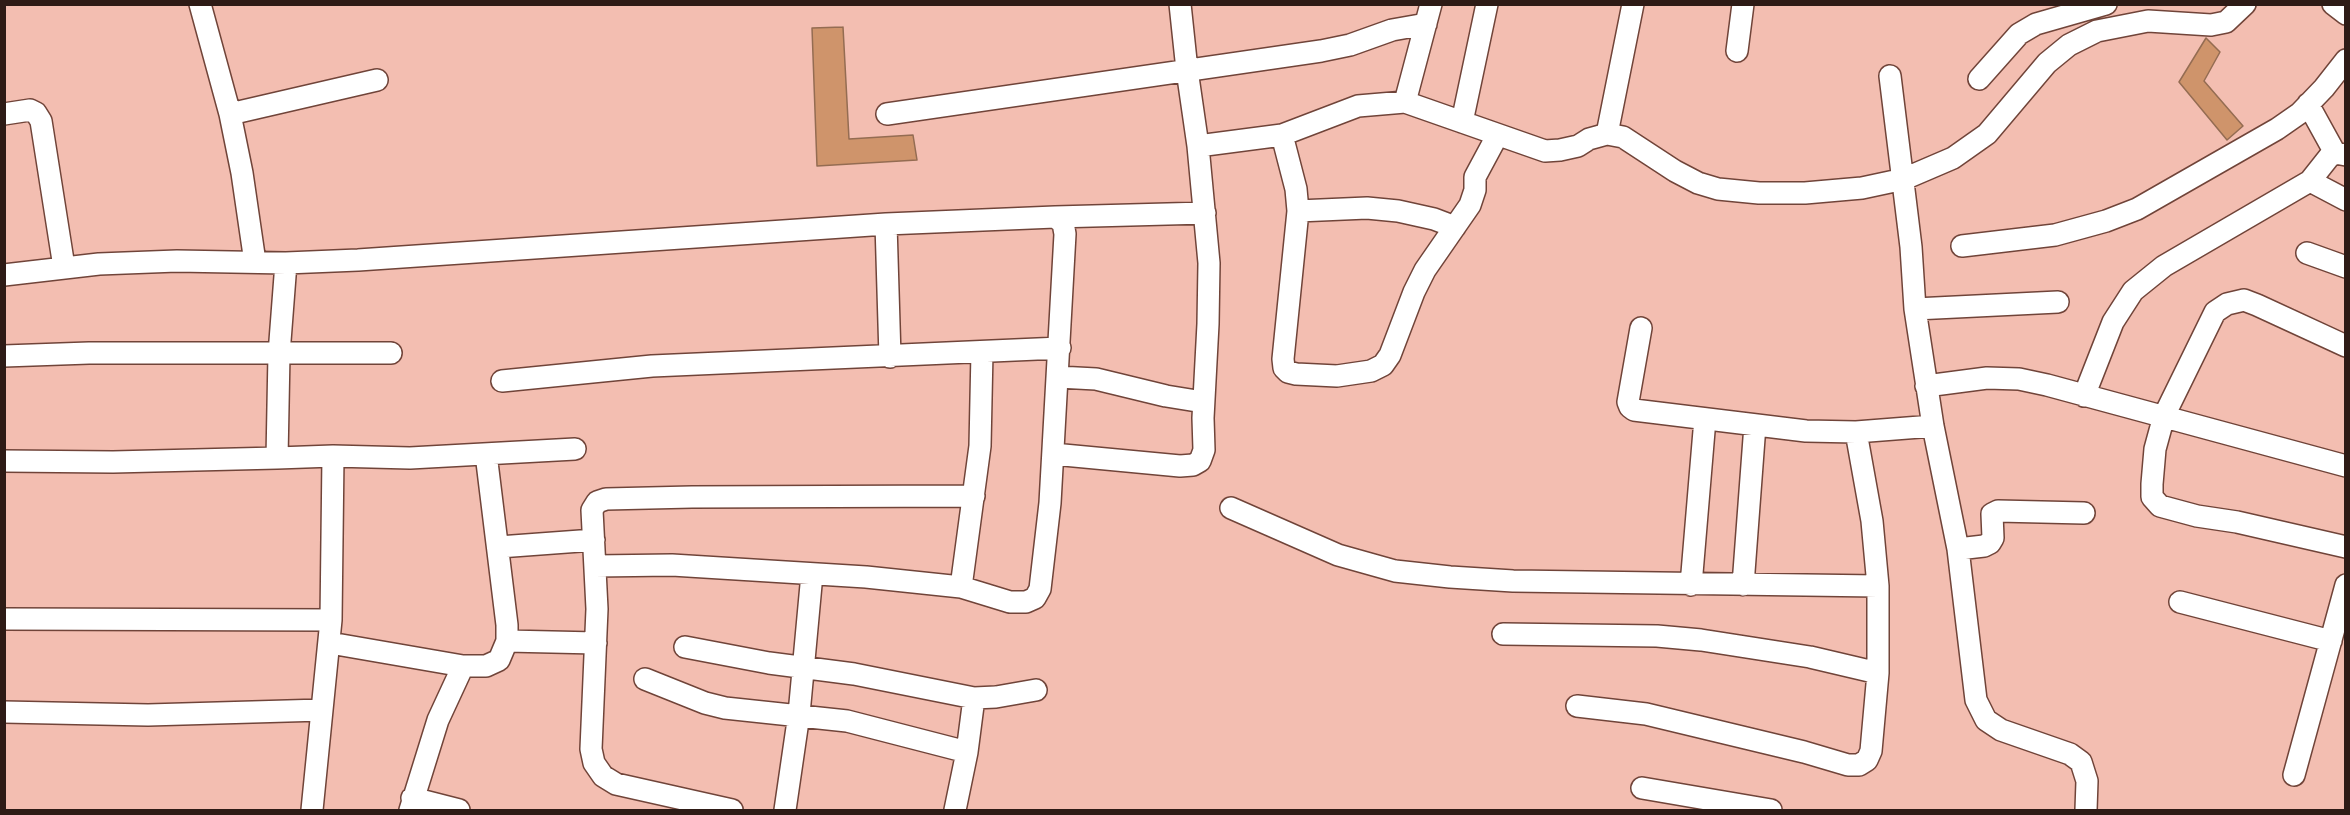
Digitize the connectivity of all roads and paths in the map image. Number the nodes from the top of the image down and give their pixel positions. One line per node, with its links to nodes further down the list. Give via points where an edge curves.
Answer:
1 (200, 4): 20 (street)
2 (1180, 4): 13 (street)
3 (1487, 4): 22 (street)
4 (1633, 4): 23 (street)
5 (1743, 4): 11 (street)
6 (2106, 4): 15 (street, via 2036,24 2019,34)
7 (2245, 4): 28 (street, via 2226,22 2211,25 2148,21 2097,31 2069,45 2047,63 1987,134 1953,158)
8 (2333, 4): 10 (street)
9 (1429, 14): 13 (street, via 1350,45); 17 (street)
10 (2346, 14)
11 (1737, 51)
12 (2346, 60): 18 (street)
13 (1187, 70): 21 (street); 26 (street)
14 (1890, 75): 28 (street)
15 (1979, 79)
16 (377, 80): 20 (street)
17 (1405, 102): 22 (street); 24 (street, via 1358,105)
18 (2308, 104): 27 (street); 36 (street, via 2277,129 2137,208 2106,221 2055,235)
19 (4, 114): 40 (street, via 30,110 40,121)
20 (230, 114): 38 (street)
21 (887, 114)
22 (1462, 122): 25 (street)
23 (1607, 134): 25 (street, via 1553,151); 28 (street, via 1623,137 1690,179 1718,189 1759,194 1805,193 1862,188)
24 (1282, 135): 26 (street); 31 (street)
25 (1497, 136): 35 (street, via 1475,177 1470,205)
26 (1198, 146): 32 (street)
27 (2340, 154): 29 (street, via 2329,157)
28 (1904, 179): 44 (street)
29 (2310, 181): 30 (street); 56 (street, via 2164,266 2133,291 2113,322)
30 (2346, 200)
31 (1298, 211): 35 (street, via 1398,211); 35 (street, via 1283,359 1284,368 1296,374 1356,375 1383,365 1422,278)
32 (1204, 213): 33 (street); 57 (street, via 1209,263)
33 (1055, 217): 34 (street); 47 (street, via 1063,223 1065,234)
34 (886, 224): 39 (street); 52 (street)
35 (1455, 227)
36 (1962, 246)
37 (2307, 253): 41 (street)
38 (255, 262): 39 (street); 40 (street, via 177,261)
39 (286, 263): 50 (street)
40 (64, 267): 42 (street)
41 (2346, 267)
42 (4, 275)
43 (2058, 302): 44 (street)
44 (1915, 309): 55 (street)
45 (1641, 328): 59 (street, via 1628,395 1630,407)
46 (2346, 346): 58 (street, via 2251,302 2227,304 2215,312)
47 (1060, 348): 48 (street); 53 (street)
48 (982, 352): 52 (street); 70 (street, via 980,446)
49 (391, 353): 50 (street)
50 (279, 354): 51 (street); 67 (street)
51 (4, 356)
52 (890, 357): 54 (street, via 652,366)
53 (1058, 377): 57 (street, via 1095,380); 65 (street)
54 (502, 381)
55 (1926, 386): 56 (street, via 1987,378 2019,379); 61 (street)
56 (2084, 396): 58 (street)
57 (1203, 402): 65 (street, via 1204,450 1200,461 1193,465)
58 (2164, 416): 69 (street); 75 (street, via 2155,449 2152,484 2152,497 2160,506)
59 (1705, 419): 60 (street); 79 (street)
60 (1755, 425): 62 (street); 80 (street)
61 (1933, 426): 62 (street); 76 (street)
62 (1856, 432): 82 (street, via 1872,520)
63 (574, 449): 64 (street)
64 (486, 453): 66 (street, via 410,458); 74 (street)
65 (1053, 454): 83 (street, via 1040,589 1035,598 1010,602)
66 (333, 456): 67 (street); 86 (street)
67 (277, 458): 68 (street)
68 (4, 461)
69 (2346, 466)
70 (974, 496): 73 (street, via 606,499 597,502 592,510); 83 (street)
71 (1231, 508): 79 (street, via 1338,555 1395,571 1513,581)
72 (2084, 513): 76 (street, via 1998,511 1992,514 1990,543)
73 (594, 540): 74 (street); 77 (street)
74 (499, 547): 88 (street)
75 (2346, 547)
76 (1958, 549): 114 (street, via 1976,700 1986,720 2001,729 2070,754 2081,762 2087,780)
77 (595, 566): 78 (street, via 672,565); 90 (street)
78 (812, 574): 83 (street); 94 (street)
79 (1691, 585): 80 (street)
80 (1743, 585): 82 (street)
81 (2346, 585): 89 (street)
82 (1878, 586): 95 (street)
83 (961, 587)
84 (2180, 602): 89 (street)
85 (4, 619): 86 (street)
86 (331, 620): 91 (street)
87 (1503, 634): 95 (street, via 1701,640 1810,657)
88 (507, 641): 90 (street); 93 (street, via 498,660 486,666)
89 (2331, 641): 104 (street)
90 (596, 643): 110 (street, via 591,749 603,776 616,784)
91 (330, 644): 93 (street); 100 (street)
92 (685, 647): 94 (street)
93 (463, 666): 106 (street, via 438,720)
94 (804, 666): 98 (street); 102 (street)
95 (1878, 673): 99 (street, via 1871,751 1859,765 1646,714)
96 (645, 679): 102 (street, via 725,708)
97 (1036, 690): 98 (street)
98 (974, 698): 103 (street)
99 (1576, 706)
100 (322, 710): 101 (street, via 148,715); 108 (street)
101 (4, 712)
102 (799, 714): 103 (street, via 847,721); 111 (street)
103 (967, 752): 112 (street)
104 (2294, 775)
105 (1642, 788): 107 (street)
106 (411, 804): 109 (street)
107 (1729, 807): 113 (street)
108 (312, 810)
109 (459, 810)
110 (732, 810)
111 (785, 810)
112 (955, 810)
113 (1771, 810)
114 (2086, 810)

